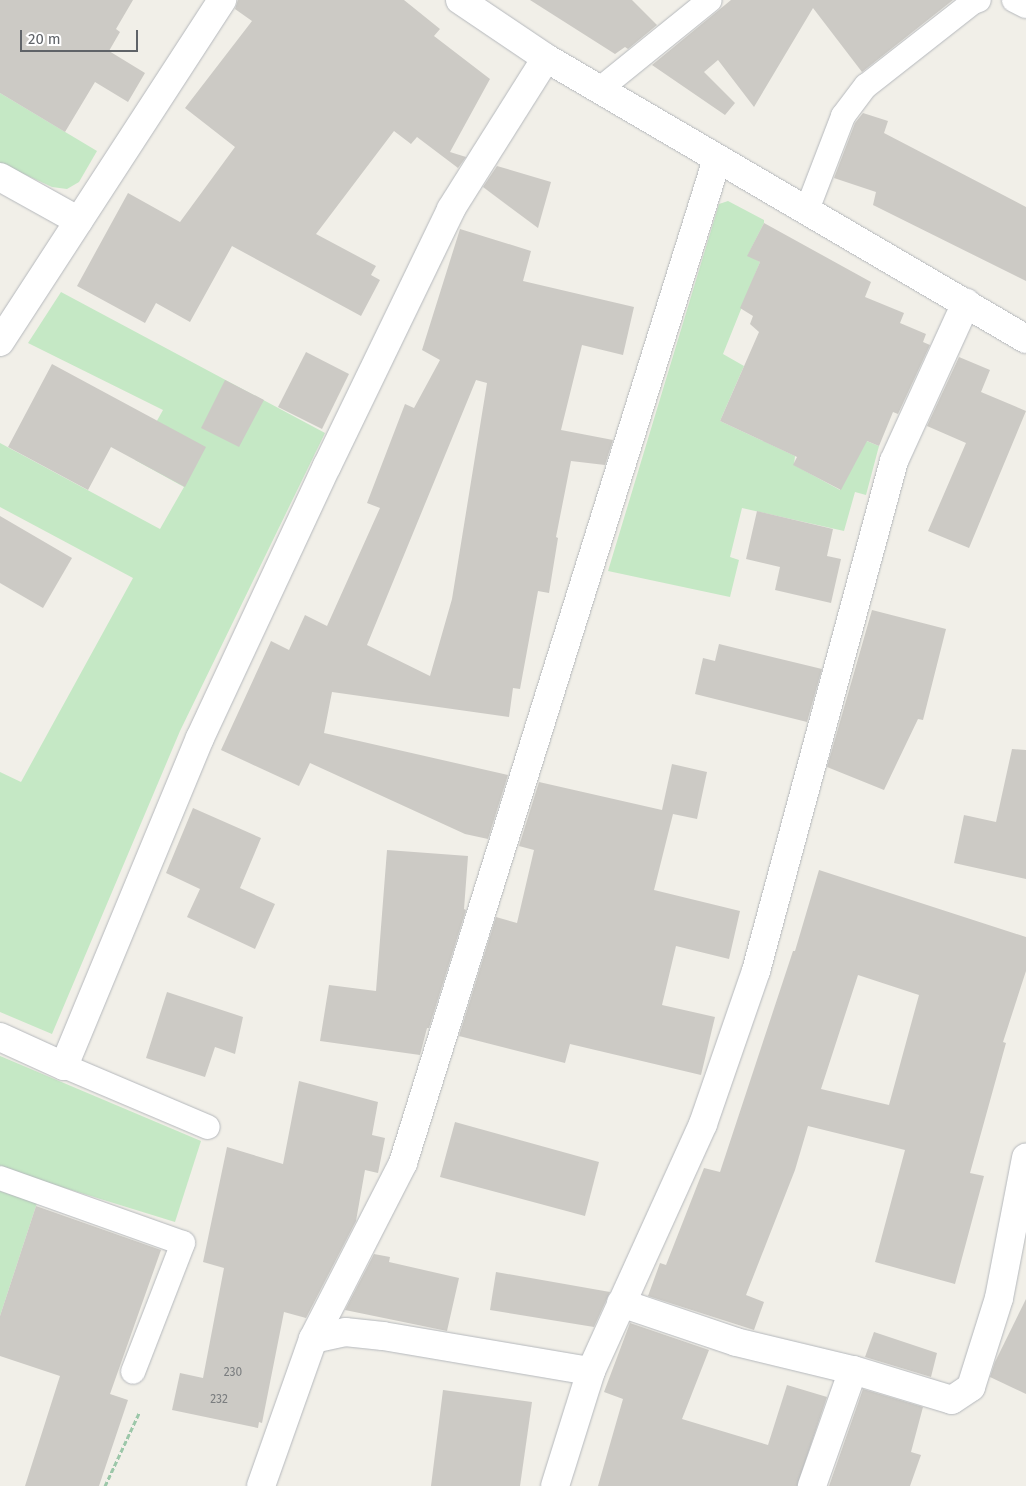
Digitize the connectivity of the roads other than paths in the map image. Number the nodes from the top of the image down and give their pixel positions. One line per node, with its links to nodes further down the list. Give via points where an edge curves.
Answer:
1 (222, 0): 12 (street)
2 (460, 0): 7 (street)
3 (710, 0): 8 (lane)
4 (979, 0): 11 (lane, via 866,86 843,116)
5 (1014, 0): 6 (lane)
6 (1026, 6)
7 (546, 58): 8 (street); 17 (street, via 452,209 331,458 200,738)
8 (600, 89): 9 (street)
9 (717, 159): 11 (street); 22 (street, via 403,1163)
10 (0, 177): 12 (street)
11 (808, 210): 13 (street)
12 (79, 221): 15 (street)
13 (966, 302): 14 (street); 21 (street, via 894,461 756,971 707,1115)
14 (1026, 339)
15 (0, 342)
16 (0, 1037): 17 (street)
17 (64, 1066): 18 (lane)
18 (208, 1127)
19 (1026, 1158): 23 (street, via 999,1298 971,1387 952,1400)
20 (0, 1178): 24 (lane, via 183,1243)
21 (620, 1302): 23 (street, via 736,1342); 25 (street)
22 (313, 1339): 25 (street, via 345,1332 383,1336); 26 (street)
23 (853, 1370): 28 (street)
24 (133, 1372)
25 (591, 1372): 27 (street)
26 (261, 1486)
27 (555, 1486)
28 (812, 1486)

